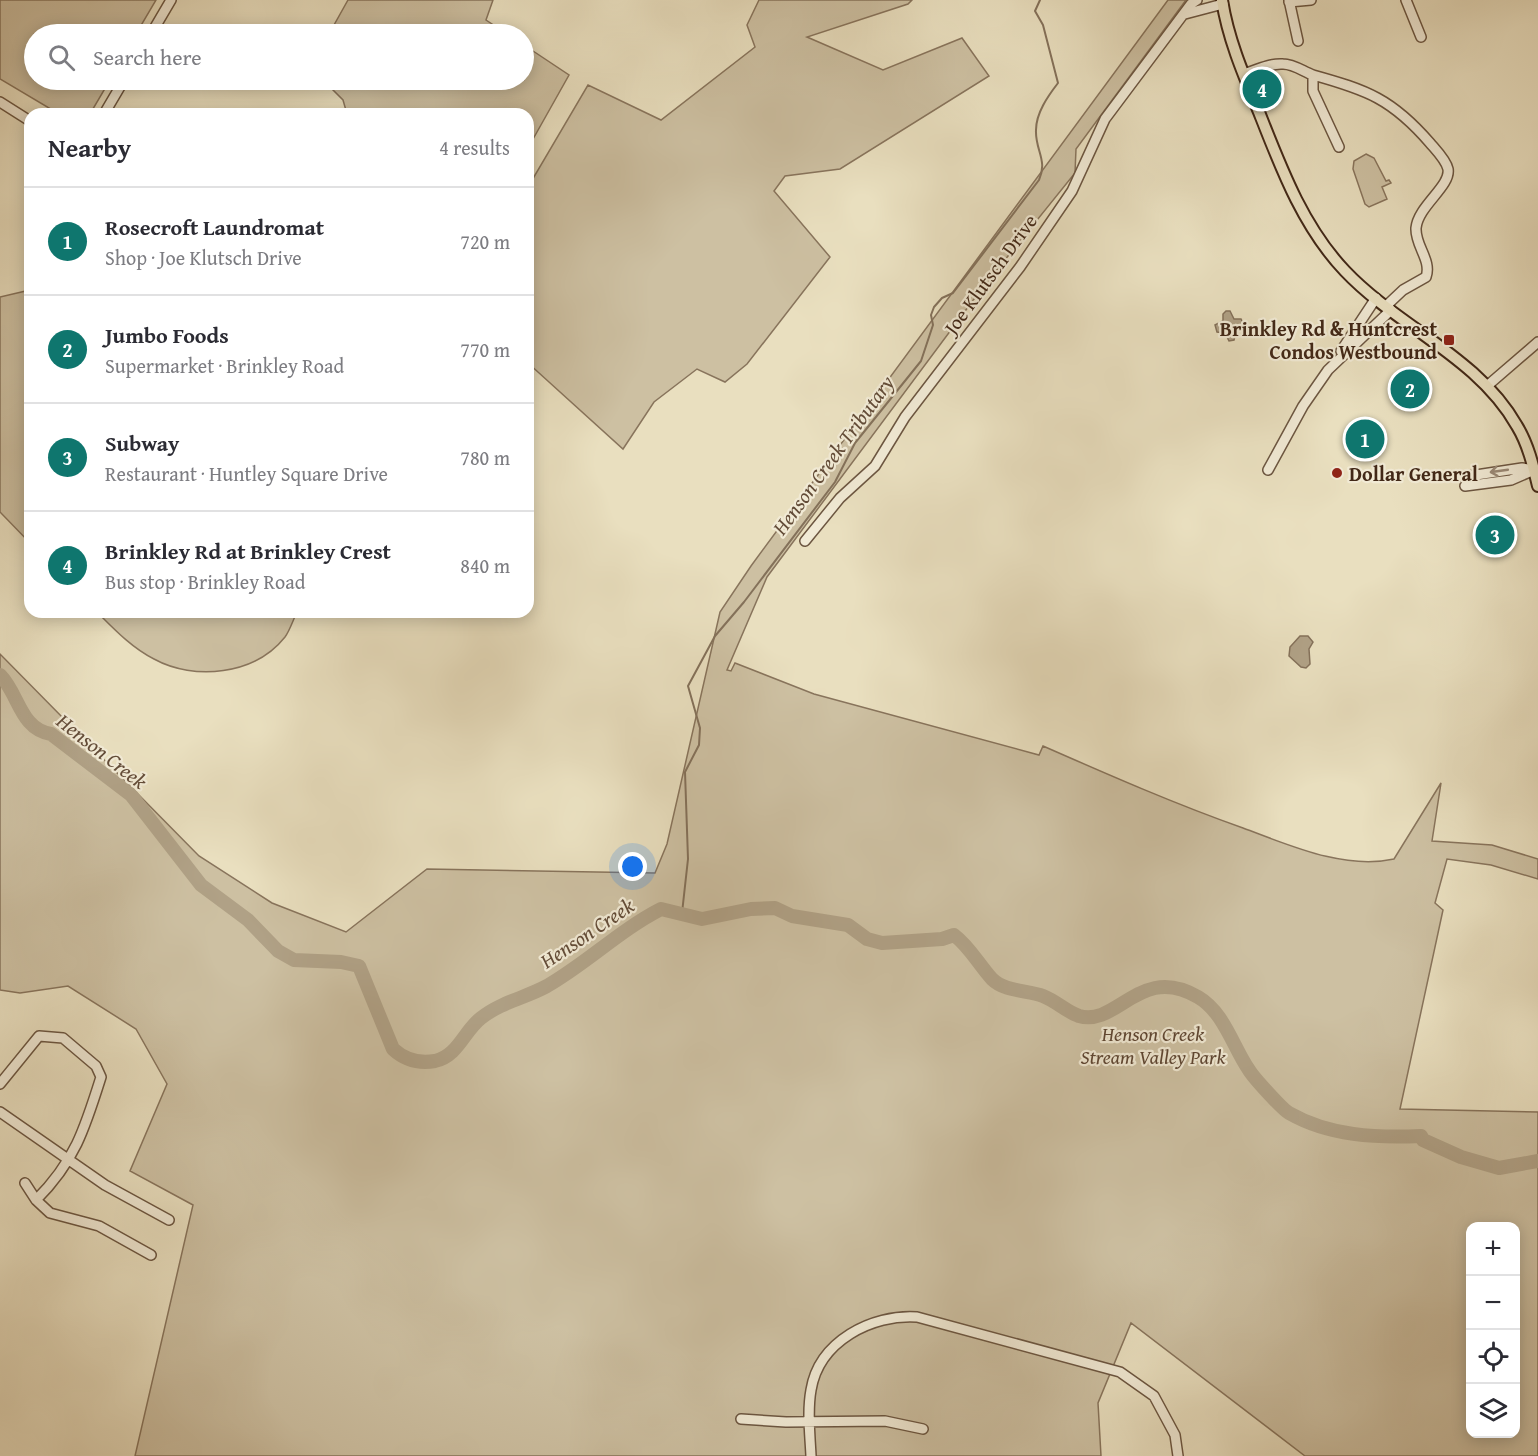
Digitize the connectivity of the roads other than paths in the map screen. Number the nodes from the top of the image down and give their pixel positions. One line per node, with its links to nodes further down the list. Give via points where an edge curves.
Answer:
1 (171, 0): 8 (street)
2 (1197, 0): 7 (street, Joe Klutsch Drive)
3 (1311, 0): 5 (street)
4 (1406, 0): 9 (street)
5 (1289, 1): 10 (street)
6 (1222, 2): 7 (street); 11 (main road)
7 (1185, 14): 27 (street, Joe Klutsch Drive, via 1105,119 1072,190 1020,267 905,417 875,466 840,498)
8 (157, 24)
9 (1420, 37)
10 (1298, 41)
11 (1244, 74): 12 (street, via 1286,64); 18 (main road, via 1288,182 1313,230 1344,270)
12 (1313, 75): 17 (street, via 1313,90); 19 (street, via 1352,85 1401,113 1429,141 1448,168 1444,184 1425,206 1416,228 1427,264 1426,277 1402,290)
13 (118, 90): 15 (street)
14 (0, 102): 16 (street)
15 (108, 108)
16 (24, 117)
17 (1339, 147)
18 (1376, 298): 19 (main road); 21 (street)
19 (1389, 308): 21 (street); 22 (main road)
20 (1538, 342): 22 (street)
21 (1335, 362): 23 (street, via 1303,406)
22 (1487, 386): 24 (main road, via 1518,427)
23 (1268, 470)
24 (1534, 470): 25 (street, via 1511,480); 26 (main road)
25 (1464, 481)
26 (1538, 486)
27 (805, 541)
28 (0, 1084): 30 (street, via 39,1036 63,1038 96,1066 101,1077 83,1135)
29 (0, 1112): 30 (street)
30 (68, 1161): 32 (street); 33 (street)
31 (25, 1183): 32 (street)
32 (36, 1200): 34 (street, via 50,1212 99,1226)
33 (170, 1220)
34 (151, 1255)
35 (741, 1419): 36 (street)
36 (809, 1421): 37 (street, via 885,1421); 38 (street); 39 (street, via 811,1389 833,1349 867,1324 900,1316 917,1317 1120,1372 1154,1396 1175,1435)
37 (923, 1429)
38 (811, 1456)
39 (1178, 1456)

